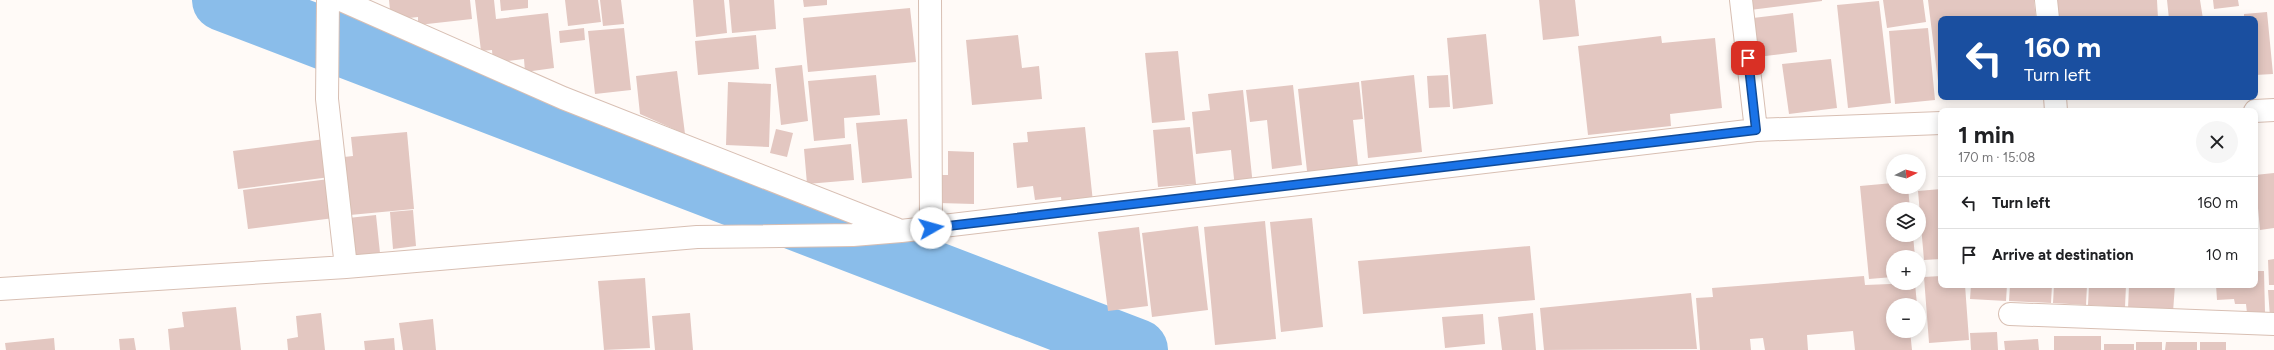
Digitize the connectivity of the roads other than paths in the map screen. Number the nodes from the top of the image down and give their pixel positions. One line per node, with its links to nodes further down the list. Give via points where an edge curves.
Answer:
1 (328, 0): 13 (street, via 327,99)
2 (341, 0): 12 (street, via 563,98)
3 (930, 0): 11 (street)
4 (1741, 0): 10 (street)
5 (2046, 0): 6 (street)
6 (2048, 16)
7 (2274, 110): 8 (street)
8 (2258, 111)
9 (1938, 123): 10 (street)
10 (1756, 130): 11 (street)
11 (931, 228): 12 (street)
12 (901, 231): 13 (street, via 853,235 696,237)
13 (346, 267): 14 (street)
14 (0, 289)
15 (2010, 314): 16 (street)
16 (2274, 324)

